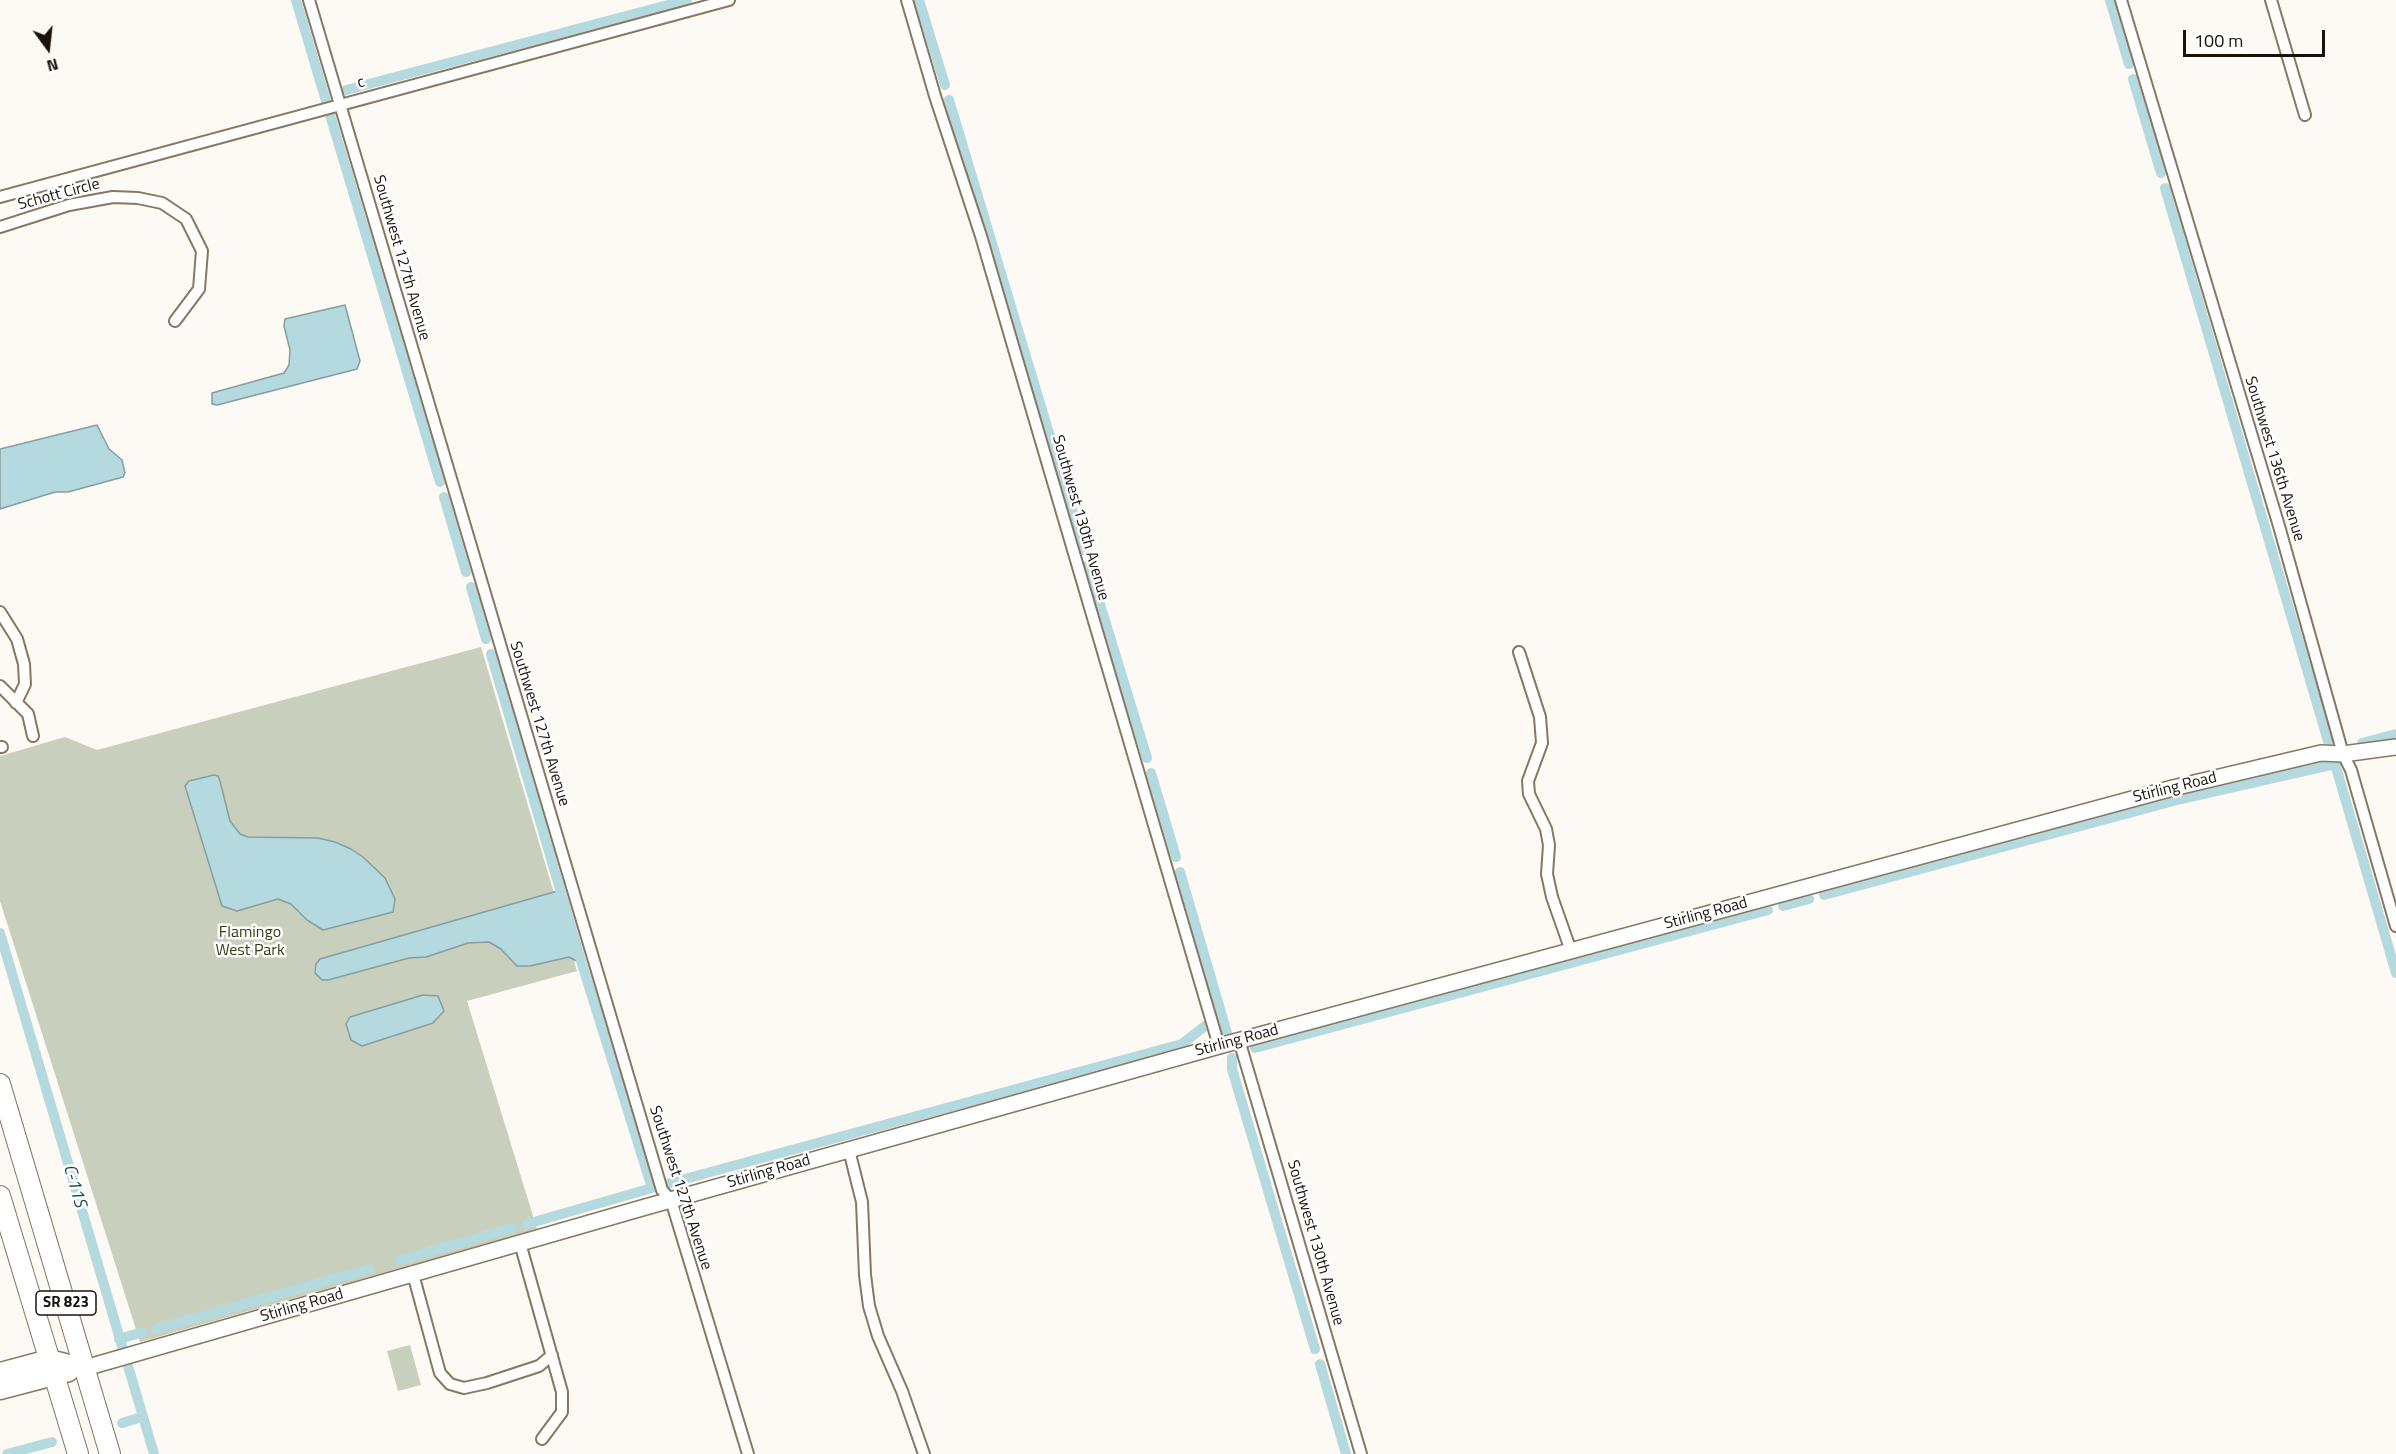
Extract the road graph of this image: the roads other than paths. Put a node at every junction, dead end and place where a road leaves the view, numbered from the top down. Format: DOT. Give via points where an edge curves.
graph roads {
  1 [pos="309,0"];
  2 [pos="729,0"];
  3 [pos="907,0"];
  4 [pos="2121,0"];
  5 [pos="2271,0"];
  6 [pos="340,104"];
  7 [pos="2305,115"];
  8 [pos="0,197"];
  9 [pos="0,227"];
  10 [pos="175,321"];
  11 [pos="0,612"];
  12 [pos="1520,652"];
  13 [pos="0,686"];
  14 [pos="16,703"];
  15 [pos="33,736"];
  16 [pos="2396,747"];
  17 [pos="2343,754"];
  18 [pos="2396,926"];
  19 [pos="1570,951"];
  20 [pos="1239,1040"];
  21 [pos="1219,1046"];
  22 [pos="0,1084"];
  23 [pos="849,1150"];
  24 [pos="0,1196"];
  25 [pos="670,1200"];
  26 [pos="520,1243"];
  27 [pos="413,1274"];
  28 [pos="552,1355"];
  29 [pos="52,1367"];
  30 [pos="85,1368"];
  31 [pos="0,1372"];
  32 [pos="0,1390"];
  33 [pos="542,1439"];
  34 [pos="78,1454"];
  35 [pos="110,1454"];
  36 [pos="748,1454"];
  37 [pos="924,1454"];
  38 [pos="1361,1454"];
  1 -- 6 [label="street, Southwest 127th Avenue"];
  2 -- 6 [label="street, c"];
  3 -- 21 [label="street, Southwest 130th Avenue" via="1017,356"];
  4 -- 17 [label="street, Southwest 136th Avenue" via="2279,526"];
  5 -- 7 [label="street"];
  6 -- 8 [label="street, c"];
  6 -- 25 [label="street, Southwest 127th Avenue" via="659,1179"];
  9 -- 10 [label="street, Schott Circle" via="69,205 113,197 162,202 186,219 202,250 199,289"];
  11 -- 14 [label="street" via="17,639 24,664 25,684"];
  12 -- 19 [label="street" via="1540,717 1542,743 1528,781 1529,794 1546,829 1547,874"];
  13 -- 14 [label="street"];
  14 -- 15 [label="street" via="28,714"];
  16 -- 17 [label="street, Stirling Road"];
  17 -- 18 [label="street, Southwest 136th Avenue"];
  17 -- 19 [label="street, Stirling Road" via="2321,753 2181,786"];
  19 -- 20 [label="street, Stirling Road"];
  20 -- 21 [label="street, Stirling Road"];
  20 -- 38 [label="street, Southwest 130th Avenue"];
  21 -- 23 [label="street, Stirling Road"];
  22 -- 30 [label="highway, SR 823"];
  23 -- 25 [label="street, Stirling Road"];
  23 -- 37 [label="street" via="862,1202 869,1306"];
  24 -- 29 [label="highway, SR 823"];
  25 -- 26 [label="street, Stirling Road"];
  25 -- 36 [label="street, Southwest 127th Avenue"];
  26 -- 27 [label="street, Stirling Road"];
  26 -- 28 [label="street"];
  27 -- 28 [label="street" via="440,1373 450,1384 464,1388 486,1383 539,1366"];
  27 -- 30 [label="street, Stirling Road"];
  28 -- 33 [label="street" via="562,1392 562,1412"];
  29 -- 30 [label="main road, Stirling Road"];
  29 -- 31 [label="main road, Stirling Road"];
  29 -- 32 [label="main road, Stirling Road"];
  29 -- 34 [label="highway, SR 823"];
  30 -- 35 [label="highway, SR 823"];
}
